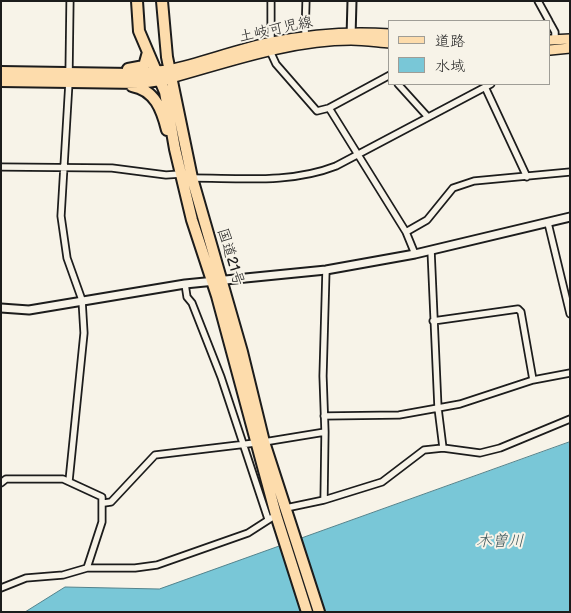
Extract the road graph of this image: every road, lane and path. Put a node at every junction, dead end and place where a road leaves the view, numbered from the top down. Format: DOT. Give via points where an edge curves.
graph roads {
  1 [pos="70,1"];
  2 [pos="137,1"];
  3 [pos="162,1"];
  4 [pos="272,1"];
  5 [pos="306,1"];
  6 [pos="352,1"];
  7 [pos="538,1"];
  8 [pos="548,20"];
  9 [pos="551,25"];
  10 [pos="388,34"];
  11 [pos="305,36"];
  12 [pos="351,36"];
  13 [pos="570,39"];
  14 [pos="552,40"];
  15 [pos="388,43"];
  16 [pos="270,47"];
  17 [pos="570,48"];
  18 [pos="551,50"];
  19 [pos="148,52"];
  20 [pos="1,72"];
  21 [pos="88,73"];
  22 [pos="165,75"];
  23 [pos="388,76"];
  24 [pos="69,78"];
  25 [pos="1,81"];
  26 [pos="94,82"];
  27 [pos="399,85"];
  28 [pos="488,86"];
  29 [pos="328,108"];
  30 [pos="426,116"];
  31 [pos="175,149"];
  32 [pos="356,154"];
  33 [pos="64,166"];
  34 [pos="1,167"];
  35 [pos="570,172"];
  36 [pos="181,174"];
  37 [pos="527,177"];
  38 [pos="192,178"];
  39 [pos="570,216"];
  40 [pos="548,222"];
  41 [pos="406,232"];
  42 [pos="431,250"];
  43 [pos="414,254"];
  44 [pos="326,270"];
  45 [pos="216,281"];
  46 [pos="185,284"];
  47 [pos="82,300"];
  48 [pos="1,308"];
  49 [pos="570,314"];
  50 [pos="434,321"];
  51 [pos="570,373"];
  52 [pos="533,380"];
  53 [pos="438,408"];
  54 [pos="324,416"];
  55 [pos="570,419"];
  56 [pos="325,432"];
  57 [pos="254,443"];
  58 [pos="443,448"];
  59 [pos="68,481"];
  60 [pos="1,483"];
  61 [pos="324,500"];
  62 [pos="104,503"];
  63 [pos="286,508"];
  64 [pos="274,519"];
  65 [pos="87,568"];
  66 [pos="1,588"];
  67 [pos="307,612"];
  68 [pos="319,612"];
  1 -- 24 [label="street"];
  2 -- 19 [label="highway" via="139,32"];
  3 -- 22 [label="highway"];
  4 -- 16 [label="street"];
  5 -- 11 [label="street"];
  6 -- 12 [label="street"];
  7 -- 8 [label="street"];
  9 -- 14 [label="street" via="555,32"];
  10 -- 12 [label="main road, 土岐可児線"];
  11 -- 12 [label="main road, 土岐可児線"];
  11 -- 16 [label="main road, 土岐可児線"];
  12 -- 15 [label="main road, 土岐可児線"];
  12 -- 16 [label="main road, 土岐可児線"];
  13 -- 14 [label="main road"];
  16 -- 22 [label="main road, 土岐可児線"];
  16 -- 29 [label="street" via="276,64 317,111"];
  17 -- 18 [label="main road"];
  19 -- 21 [label="highway" via="144,66 102,68"];
  19 -- 22 [label="highway"];
  20 -- 24 [label="highway"];
  21 -- 22 [label="highway"];
  21 -- 24 [label="highway"];
  22 -- 26 [label="highway" via="140,83"];
  22 -- 31 [label="highway, 国道21号"];
  22 -- 38 [label="highway, 国道21号"];
  23 -- 29 [label="street"];
  24 -- 25 [label="highway"];
  24 -- 26 [label="highway"];
  24 -- 33 [label="street"];
  26 -- 31 [label="highway" via="134,86 152,94"];
  27 -- 30 [label="street"];
  28 -- 30 [label="street"];
  28 -- 37 [label="street"];
  29 -- 32 [label="street"];
  30 -- 32 [label="street"];
  31 -- 36 [label="highway, 国道21号"];
  32 -- 38 [label="street" via="313,175"];
  32 -- 41 [label="street"];
  33 -- 34 [label="street"];
  33 -- 36 [label="street" via="112,168 166,176"];
  33 -- 47 [label="street" via="61,216 67,258"];
  35 -- 37 [label="street"];
  36 -- 45 [label="highway, 国道21号"];
  37 -- 41 [label="street" via="474,181 453,188 427,220"];
  38 -- 45 [label="highway, 国道21号"];
  39 -- 40 [label="street"];
  40 -- 42 [label="street"];
  40 -- 49 [label="street"];
  41 -- 43 [label="street"];
  42 -- 43 [label="street"];
  42 -- 50 [label="street"];
  43 -- 44 [label="street"];
  44 -- 45 [label="street"];
  44 -- 54 [label="street"];
  45 -- 46 [label="street"];
  45 -- 57 [label="highway, 国道21号" via="242,352"];
  46 -- 47 [label="street"];
  46 -- 57 [label="street" via="187,297 221,377"];
  47 -- 48 [label="street" via="29,310"];
  47 -- 59 [label="street" via="84,333"];
  50 -- 52 [label="street" via="518,309"];
  50 -- 53 [label="street"];
  51 -- 52 [label="street"];
  52 -- 53 [label="street"];
  53 -- 54 [label="street" via="399,415"];
  53 -- 58 [label="street"];
  54 -- 56 [label="street"];
  55 -- 58 [label="street" via="480,453"];
  56 -- 57 [label="street"];
  56 -- 61 [label="street"];
  57 -- 62 [label="street" via="155,455 111,502"];
  57 -- 63 [label="highway, 国道21号"];
  57 -- 64 [label="highway, 国道21号"];
  58 -- 61 [label="street" via="424,450 382,482"];
  59 -- 60 [label="street" via="6,479"];
  59 -- 62 [label="street" via="94,491"];
  61 -- 63 [label="street"];
  62 -- 65 [label="street" via="102,522"];
  63 -- 68 [label="highway, 国道21号"];
  64 -- 65 [label="street" via="248,533 156,565"];
  64 -- 67 [label="highway, 国道21号"];
  65 -- 66 [label="street" via="63,575 26,578"];
}
